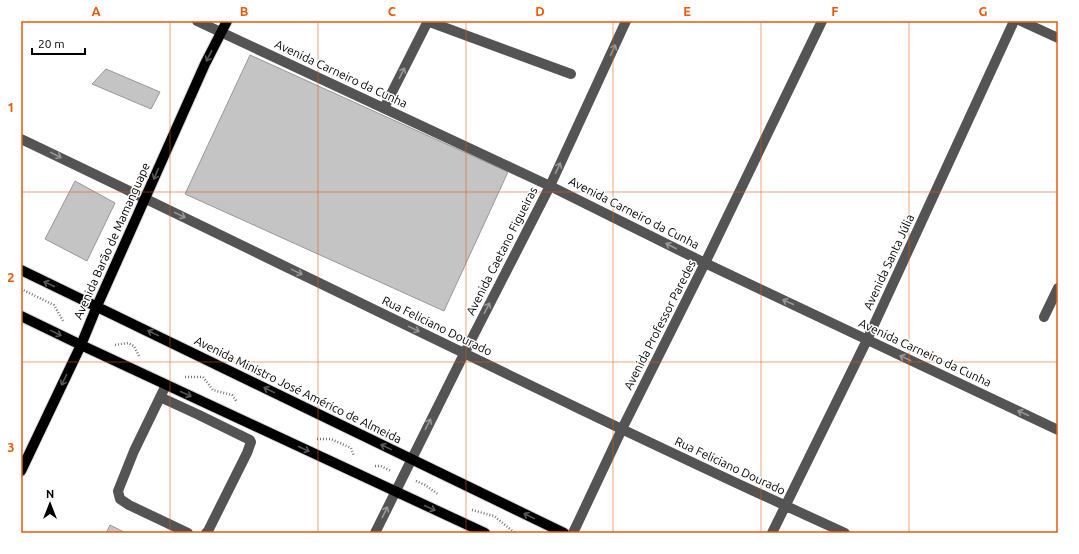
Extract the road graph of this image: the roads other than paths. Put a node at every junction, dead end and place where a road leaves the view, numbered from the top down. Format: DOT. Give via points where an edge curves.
graph roads {
  1 [pos="197,21"];
  2 [pos="227,21"];
  3 [pos="428,21"];
  4 [pos="626,21"];
  5 [pos="822,21"];
  6 [pos="1014,21"];
  7 [pos="1021,21"];
  8 [pos="221,33"];
  9 [pos="1058,38"];
  10 [pos="571,74"];
  11 [pos="384,108"];
  12 [pos="21,138"];
  13 [pos="550,186"];
  14 [pos="145,198"];
  15 [pos="705,263"];
  16 [pos="21,270"];
  17 [pos="1058,288"];
  18 [pos="97,306"];
  19 [pos="21,316"];
  20 [pos="1044,318"];
  21 [pos="867,340"];
  22 [pos="81,345"];
  23 [pos="464,354"];
  24 [pos="166,384"];
  25 [pos="160,397"];
  26 [pos="622,429"];
  27 [pos="1058,430"];
  28 [pos="411,459"];
  29 [pos="21,471"];
  30 [pos="395,491"];
  31 [pos="785,506"];
  32 [pos="188,533"];
  33 [pos="206,533"];
  34 [pos="375,533"];
  35 [pos="485,533"];
  36 [pos="564,533"];
  37 [pos="573,533"];
  38 [pos="772,533"];
  39 [pos="845,533"];
  1 -- 8 [label="street, Avenida Carneiro da Cunha"];
  2 -- 8 [label="main road, Avenida Barão de Mamanguape"];
  3 -- 10 [label="street"];
  11 -- 3 [label="street, one-way"];
  13 -- 4 [label="street, Avenida Caetano Figueiras, one-way"];
  5 -- 15 [label="street, Avenida Professor Paredes"];
  6 -- 21 [label="street, Avenida Santa Júlia"];
  7 -- 9 [label="street"];
  8 -- 11 [label="street, Avenida Carneiro da Cunha"];
  8 -- 14 [label="main road, Avenida Barão de Mamanguape, one-way"];
  11 -- 13 [label="street, Avenida Carneiro da Cunha"];
  12 -- 14 [label="street, Rua Feliciano Dourado, one-way"];
  15 -- 13 [label="street, Avenida Carneiro da Cunha, one-way"];
  23 -- 13 [label="street, Avenida Caetano Figueiras, one-way"];
  14 -- 18 [label="main road, Avenida Barão de Mamanguape"];
  14 -- 23 [label="street, Rua Feliciano Dourado, one-way"];
  21 -- 15 [label="street, Avenida Carneiro da Cunha, one-way"];
  15 -- 26 [label="street, Avenida Professor Paredes"];
  18 -- 16 [label="main road, Avenida Ministro José Américo de Almeida, one-way"];
  17 -- 20 [label="street"];
  18 -- 22 [label="main road, Avenida Barão de Mamanguape"];
  28 -- 18 [label="main road, Avenida Ministro José Américo de Almeida, one-way"];
  19 -- 22 [label="main road, one-way"];
  27 -- 21 [label="street, Avenida Carneiro da Cunha, one-way"];
  21 -- 31 [label="street, Avenida Santa Júlia"];
  22 -- 24 [label="main road"];
  22 -- 29 [label="main road, Avenida Barão de Mamanguape, one-way"];
  23 -- 26 [label="street, Rua Feliciano Dourado"];
  28 -- 23 [label="street, Avenida Caetano Figueiras, one-way"];
  24 -- 25 [label="street"];
  24 -- 30 [label="main road, one-way"];
  25 -- 32 [label="street" via="118,491 120,498 129,505"];
  25 -- 33 [label="street" via="251,442"];
  26 -- 31 [label="street, Rua Feliciano Dourado"];
  26 -- 37 [label="street, Avenida Professor Paredes"];
  28 -- 30 [label="street, Avenida Caetano Figueiras"];
  36 -- 28 [label="main road, Avenida Ministro José Américo de Almeida, one-way"];
  34 -- 30 [label="street, Avenida Caetano Figueiras, one-way"];
  30 -- 35 [label="main road, one-way"];
  31 -- 38 [label="street, Avenida Santa Júlia"];
  31 -- 39 [label="street, Rua Feliciano Dourado"];
}
